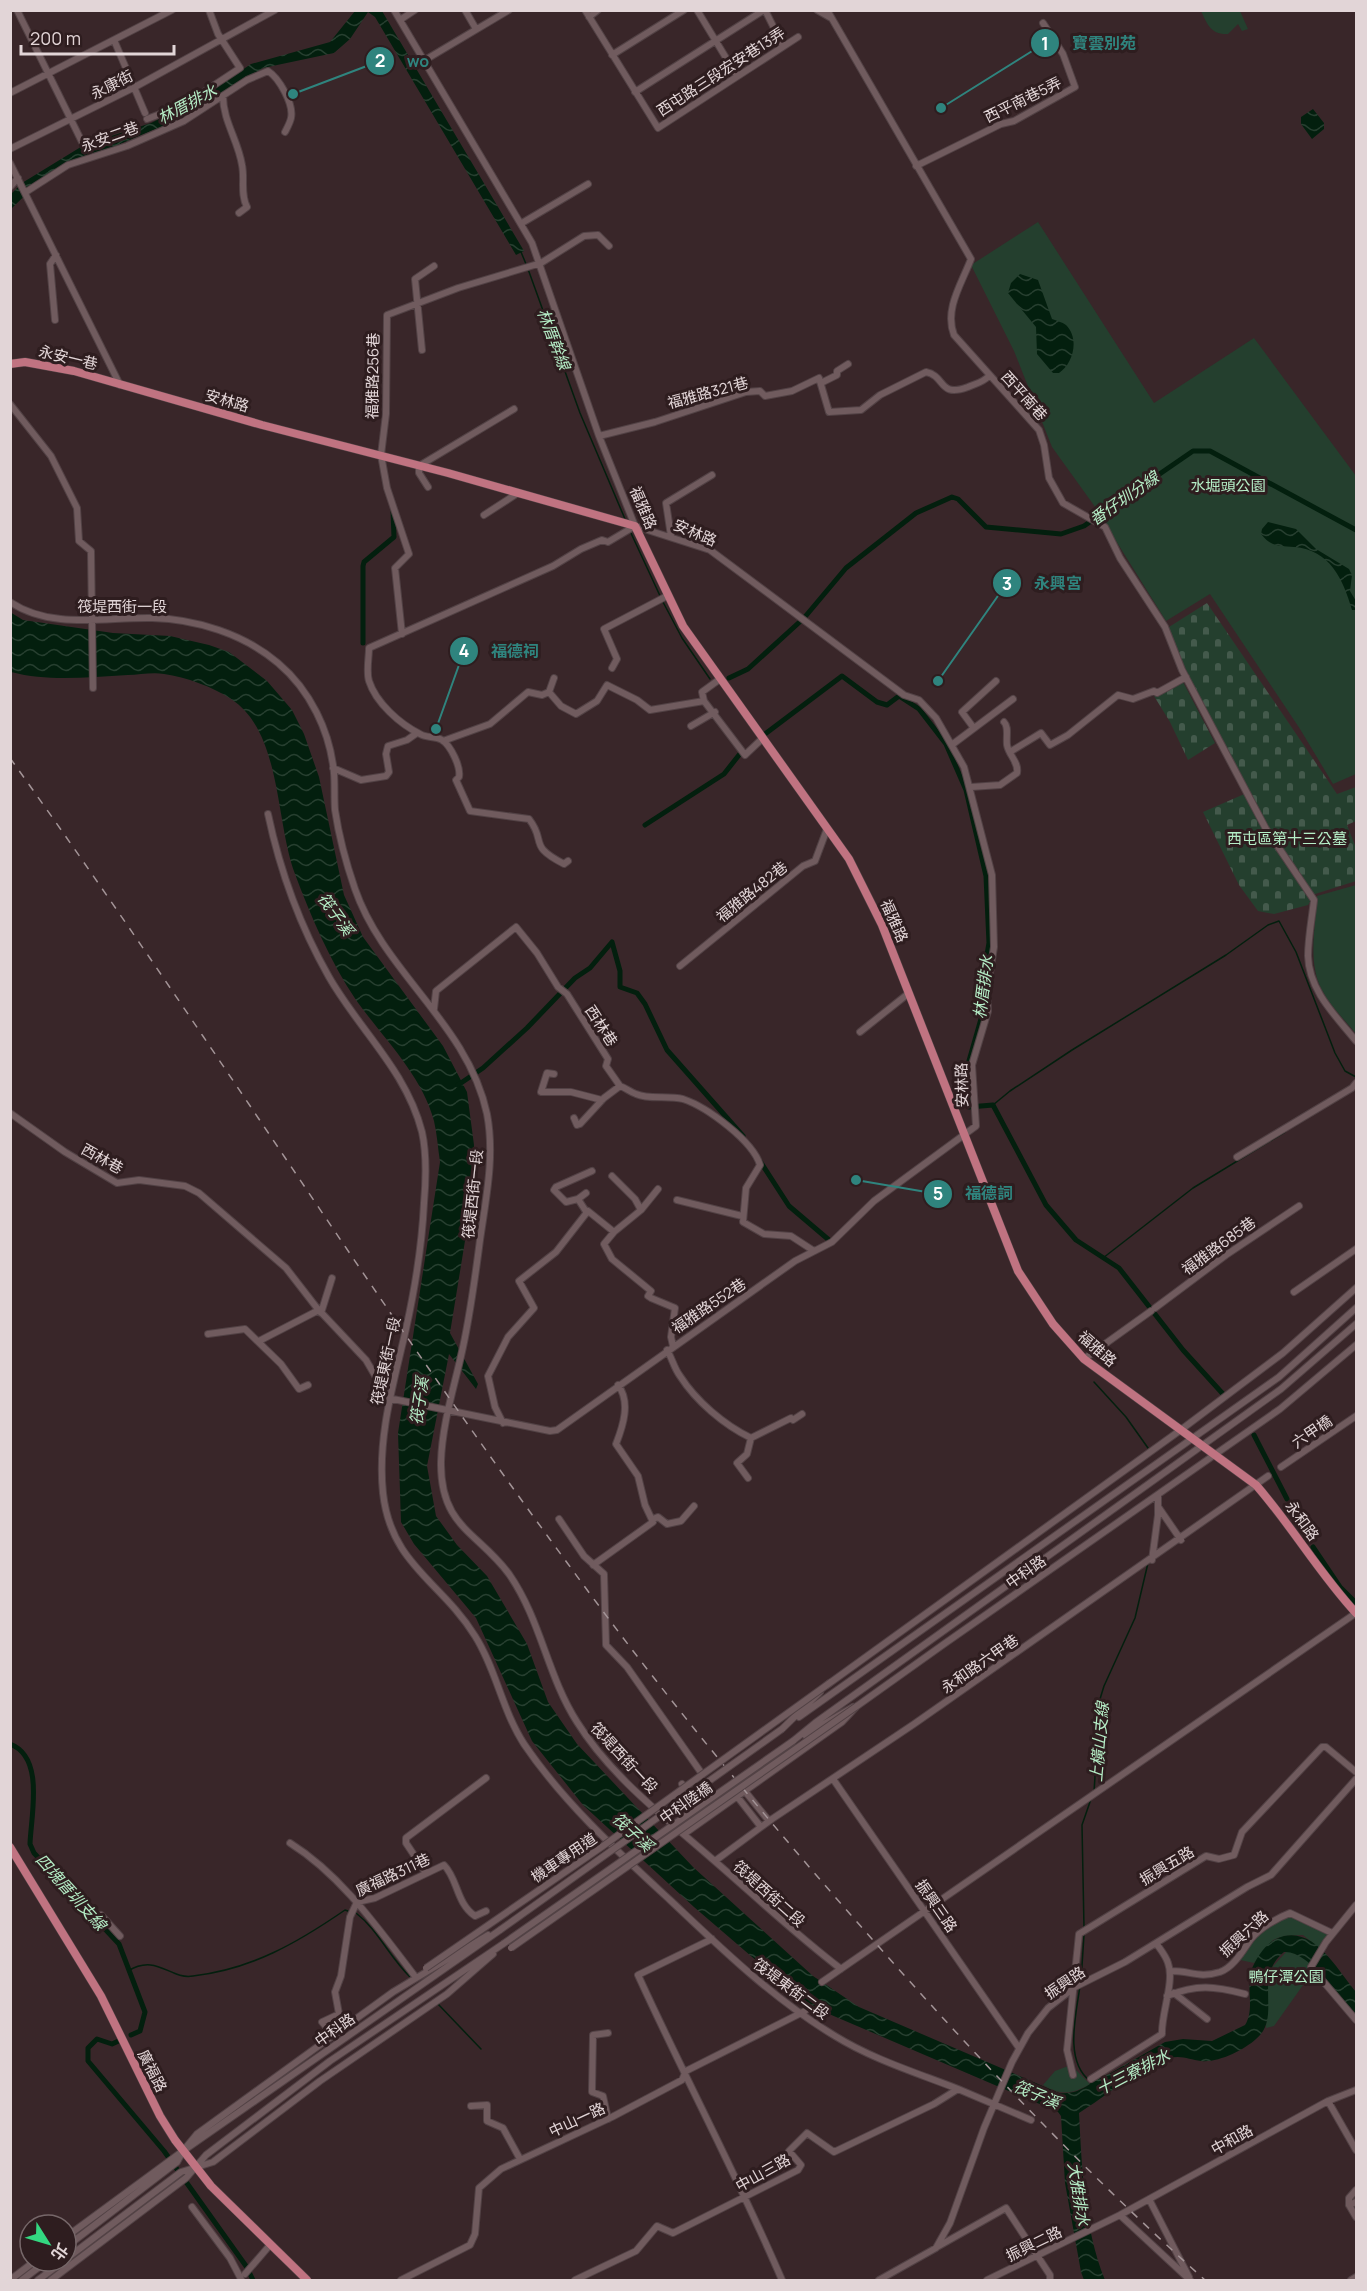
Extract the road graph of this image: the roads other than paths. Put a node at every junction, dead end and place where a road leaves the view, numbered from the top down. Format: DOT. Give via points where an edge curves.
graph roads {
  1 [pos="17,10"];
  2 [pos="153,10"];
  3 [pos="172,10"];
  4 [pos="209,10"];
  5 [pos="275,10"];
  6 [pos="394,10"];
  7 [pos="415,10"];
  8 [pos="465,10"];
  9 [pos="509,10"];
  10 [pos="598,10"];
  11 [pos="684,10"];
  12 [pos="697,10"];
  13 [pos="764,10"];
  14 [pos="817,10"];
  15 [pos="827,10"];
  16 [pos="587,14"];
  17 [pos="832,18"];
  18 [pos="155,19"];
  19 [pos="400,20"];
  20 [pos="1043,23"];
  21 [pos="476,29"];
  22 [pos="798,37"];
  23 [pos="114,40"];
  24 [pos="224,40"];
  25 [pos="715,41"];
  26 [pos="783,46"];
  27 [pos="612,55"];
  28 [pos="425,60"];
  29 [pos="268,71"];
  30 [pos="50,74"];
  31 [pos="737,76"];
  32 [pos="135,87"];
  33 [pos="635,92"];
  34 [pos="10,93"];
  35 [pos="223,96"];
  36 [pos="288,97"];
  37 [pos="72,119"];
  38 [pos="285,132"];
  39 [pos="82,142"];
  40 [pos="10,149"];
  41 [pos="10,163"];
  42 [pos="916,166"];
  43 [pos="18,179"];
  44 [pos="588,184"];
  45 [pos="10,187"];
  46 [pos="26,192"];
  47 [pos="239,213"];
  48 [pos="522,223"];
  49 [pos="609,246"];
  50 [pos="56,255"];
  51 [pos="541,263"];
  52 [pos="434,266"];
  53 [pos="419,302"];
  54 [pos="55,321"];
  55 [pos="423,350"];
  56 [pos="10,364"];
  57 [pos="848,364"];
  58 [pos="989,376"];
  59 [pos="821,383"];
  60 [pos="120,385"];
  61 [pos="10,404"];
  62 [pos="513,409"];
  63 [pos="599,436"];
  64 [pos="381,455"];
  65 [pos="419,466"];
  66 [pos="712,475"];
  67 [pos="428,487"];
  68 [pos="519,493"];
  69 [pos="484,514"];
  70 [pos="630,526"];
  71 [pos="671,536"];
  72 [pos="663,598"];
  73 [pos="10,602"];
  74 [pos="92,622"];
  75 [pos="402,634"];
  76 [pos="612,668"];
  77 [pos="1186,676"];
  78 [pos="554,678"];
  79 [pos="720,679"];
  80 [pos="996,681"];
  81 [pos="93,688"];
  82 [pos="549,692"];
  83 [pos="1012,699"];
  84 [pos="704,701"];
  85 [pos="715,712"];
  86 [pos="1004,722"];
  87 [pos="691,726"];
  88 [pos="974,727"];
  89 [pos="417,733"];
  90 [pos="763,738"];
  91 [pos="443,741"];
  92 [pos="953,744"];
  93 [pos="1010,752"];
  94 [pos="333,768"];
  95 [pos="971,787"];
  96 [pos="268,814"];
  97 [pos="827,829"];
  98 [pos="568,861"];
  99 [pos="680,966"];
  100 [pos="909,993"];
  101 [pos="434,1009"];
  102 [pos="860,1032"];
  103 [pos="1356,1041"];
  104 [pos="554,1074"];
  105 [pos="1356,1083"];
  106 [pos="620,1086"];
  107 [pos="602,1100"];
  108 [pos="10,1113"];
  109 [pos="574,1118"];
  110 [pos="965,1132"];
  111 [pos="1237,1157"];
  112 [pos="592,1171"];
  113 [pos="612,1176"];
  114 [pos="658,1190"];
  115 [pos="586,1192"];
  116 [pos="578,1199"];
  117 [pos="677,1200"];
  118 [pos="1299,1206"];
  119 [pos="641,1210"];
  120 [pos="587,1213"];
  121 [pos="742,1216"];
  122 [pos="614,1232"];
  123 [pos="1356,1249"];
  124 [pos="814,1251"];
  125 [pos="332,1278"];
  126 [pos="1356,1288"];
  127 [pos="1294,1292"];
  128 [pos="1356,1308"];
  129 [pos="320,1311"];
  130 [pos="1356,1324"];
  131 [pos="207,1334"];
  132 [pos="259,1341"];
  133 [pos="1356,1345"];
  134 [pos="670,1348"];
  135 [pos="1084,1359"];
  136 [pos="308,1385"];
  137 [pos="618,1385"];
  138 [pos="391,1399"];
  139 [pos="445,1411"];
  140 [pos="802,1414"];
  141 [pos="1356,1416"];
  142 [pos="503,1423"];
  143 [pos="1182,1429"];
  144 [pos="751,1438"];
  145 [pos="1195,1438"];
  146 [pos="1204,1444"];
  147 [pos="1217,1454"];
  148 [pos="1281,1467"];
  149 [pos="1268,1476"];
  150 [pos="748,1478"];
  151 [pos="1256,1485"];
  152 [pos="1158,1495"];
  153 [pos="694,1506"];
  154 [pos="1158,1507"];
  155 [pos="559,1519"];
  156 [pos="652,1519"];
  157 [pos="1181,1540"];
  158 [pos="1152,1560"];
  159 [pos="593,1565"];
  160 [pos="1356,1613"];
  161 [pos="923,1617"];
  162 [pos="930,1625"];
  163 [pos="938,1636"];
  164 [pos="944,1644"];
  165 [pos="831,1682"];
  166 [pos="857,1706"];
  167 [pos="782,1729"];
  168 [pos="793,1741"];
  169 [pos="700,1771"];
  170 [pos="1356,1772"];
  171 [pos="486,1778"];
  172 [pos="832,1779"];
  173 [pos="1356,1779"];
  174 [pos="682,1784"];
  175 [pos="744,1790"];
  176 [pos="736,1795"];
  177 [pos="707,1817"];
  178 [pos="769,1821"];
  179 [pos="761,1827"];
  180 [pos="684,1834"];
  181 [pos="290,1844"];
  182 [pos="10,1846"];
  183 [pos="715,1861"];
  184 [pos="635,1869"];
  185 [pos="426,1872"];
  186 [pos="357,1902"];
  187 [pos="1356,1905"];
  188 [pos="486,1911"];
  189 [pos="925,1912"];
  190 [pos="101,1915"];
  191 [pos="500,1930"];
  192 [pos="1332,1933"];
  193 [pos="120,1936"];
  194 [pos="712,1939"];
  195 [pos="1156,1943"];
  196 [pos="503,1944"];
  197 [pos="511,1948"];
  198 [pos="426,1968"];
  199 [pos="841,1969"];
  200 [pos="1170,1971"];
  201 [pos="414,1975"];
  202 [pos="822,1982"];
  203 [pos="1075,1987"];
  204 [pos="1174,1993"];
  205 [pos="1245,1994"];
  206 [pos="1167,1996"];
  207 [pos="803,2013"];
  208 [pos="1207,2019"];
  209 [pos="1356,2020"];
  210 [pos="608,2033"];
  211 [pos="333,2035"];
  212 [pos="1019,2048"];
  213 [pos="683,2075"];
  214 [pos="1073,2075"];
  215 [pos="1091,2079"];
  216 [pos="958,2089"];
  217 [pos="1356,2090"];
  218 [pos="1328,2101"];
  219 [pos="994,2103"];
  220 [pos="471,2106"];
  221 [pos="608,2119"];
  222 [pos="1031,2120"];
  223 [pos="1356,2150"];
  224 [pos="179,2153"];
  225 [pos="520,2159"];
  226 [pos="163,2168"];
  227 [pos="196,2168"];
  228 [pos="1356,2190"];
  229 [pos="746,2196"];
  230 [pos="1149,2199"];
  231 [pos="1356,2202"];
  232 [pos="1349,2205"];
  233 [pos="192,2207"];
  234 [pos="111,2208"];
  235 [pos="1120,2215"];
  236 [pos="1356,2217"];
  237 [pos="78,2229"];
  238 [pos="1092,2229"];
  239 [pos="78,2237"];
  240 [pos="270,2245"];
  241 [pos="936,2248"];
  242 [pos="78,2250"];
  243 [pos="1036,2256"];
  244 [pos="243,2277"];
  245 [pos="1356,2277"];
  246 [pos="51,2280"];
  247 [pos="307,2280"];
  248 [pos="401,2280"];
  249 [pos="575,2280"];
  250 [pos="782,2280"];
  251 [pos="879,2280"];
  252 [pos="987,2280"];
  253 [pos="1050,2280"];
  254 [pos="1190,2280"];
  255 [pos="1350,2280"];
  1 -- 30 [label="street"];
  2 -- 18 [label="street"];
  3 -- 18 [label="street"];
  4 -- 24 [label="street"];
  5 -- 24 [label="street, 永康街"];
  6 -- 19 [label="street, 福雅路"];
  7 -- 19 [label="street"];
  8 -- 21 [label="street"];
  9 -- 21 [label="street"];
  10 -- 16 [label="street"];
  11 -- 27 [label="street"];
  12 -- 25 [label="street"];
  13 -- 25 [label="street"];
  13 -- 26 [label="street"];
  14 -- 17 [label="street"];
  15 -- 17 [label="street, 西平南巷"];
  16 -- 27 [label="street"];
  17 -- 42 [label="street, 西平南巷"];
  18 -- 23 [label="street"];
  19 -- 28 [label="street, 福雅路"];
  20 -- 42 [label="street, 西平南巷5弄" via="1064,54 1075,87 1014,121"];
  21 -- 28 [label="street"];
  22 -- 26 [label="street, 西屯路三段宏安巷13弄"];
  23 -- 30 [label="street"];
  23 -- 32 [label="street"];
  24 -- 32 [label="street, 永康街"];
  24 -- 32 [label="street" via="240,68 184,105 146,116"];
  25 -- 31 [label="street"];
  25 -- 33 [label="street"];
  26 -- 31 [label="street, 西屯路三段宏安巷13弄"];
  27 -- 33 [label="street"];
  28 -- 48 [label="street, 福雅路"];
  29 -- 35 [label="street, 永安二巷"];
  29 -- 36 [label="street" via="276,72"];
  29 -- 38 [label="street" via="279,82 291,112"];
  30 -- 34 [label="street"];
  30 -- 37 [label="street"];
  31 -- 33 [label="street, 西屯路三段宏安巷13弄" via="658,128"];
  32 -- 37 [label="street, 永康街"];
  35 -- 46 [label="street, 永安二巷" via="184,120 127,146 68,165"];
  35 -- 47 [label="street" via="223,114 243,169 243,200 247,207"];
  37 -- 39 [label="street"];
  37 -- 40 [label="street, 永康街"];
  41 -- 43 [label="street"];
  42 -- 58 [label="street, 西平南巷" via="971,259 952,304 950,323 954,335"];
  43 -- 45 [label="street"];
  43 -- 46 [label="street"];
  44 -- 48 [label="street"];
  46 -- 50 [label="street"];
  48 -- 51 [label="street, 福雅路"];
  49 -- 51 [label="street, 福雅路256巷" via="598,235 588,235"];
  50 -- 54 [label="street" via="50,264"];
  50 -- 60 [label="street"];
  51 -- 53 [label="street, 福雅路256巷"];
  51 -- 63 [label="street, 福雅路"];
  52 -- 53 [label="street" via="415,279"];
  53 -- 55 [label="street"];
  53 -- 64 [label="street, 福雅路256巷" via="387,315 386,414"];
  56 -- 60 [label="main road, 永安一巷" via="49,365"];
  57 -- 59 [label="street"];
  58 -- 59 [label="street" via="981,383 953,391 926,372 880,395 861,410 833,412"];
  58 -- 77 [label="street, 西平南巷" via="1039,430 1056,493 1073,510 1105,527 1120,558 1165,627"];
  59 -- 63 [label="street, 福雅路321巷" via="819,378 775,396 746,392"];
  60 -- 64 [label="main road, 安林路"];
  61 -- 74 [label="street" via="51,456 77,508 79,541 91,552"];
  62 -- 65 [label="street"];
  63 -- 70 [label="street, 福雅路"];
  64 -- 65 [label="main road, 安林路"];
  64 -- 75 [label="street, 福雅路256巷" via="387,488 409,554 395,568"];
  65 -- 67 [label="street"];
  65 -- 68 [label="main road, 安林路"];
  66 -- 71 [label="street" via="666,503"];
  68 -- 69 [label="street"];
  68 -- 70 [label="main road, 安林路"];
  70 -- 71 [label="street, 安林路"];
  70 -- 72 [label="main road, 福雅路"];
  70 -- 75 [label="street" via="608,542 602,540 581,549 553,566"];
  71 -- 92 [label="street, 安林路" via="710,550 904,695 919,700"];
  72 -- 76 [label="street" via="604,629 617,659"];
  72 -- 79 [label="main road, 福雅路"];
  73 -- 74 [label="street, 筏堤西街一段" via="38,615"];
  74 -- 81 [label="street"];
  74 -- 94 [label="street, 筏堤西街一段" via="171,619 234,636 261,650 292,676 311,702 325,732"];
  75 -- 89 [label="street" via="369,648 369,678 392,714"];
  77 -- 93 [label="street" via="1157,693 1130,699 1118,695 1050,745 1041,733"];
  77 -- 103 [label="street, 西平南巷" via="1266,829 1314,900 1308,950 1313,980"];
  78 -- 82 [label="street"];
  79 -- 84 [label="street" via="702,692"];
  79 -- 90 [label="main road, 福雅路"];
  80 -- 88 [label="street" via="962,712"];
  82 -- 84 [label="street" via="561,706 576,714 597,700 607,685 650,710"];
  82 -- 91 [label="street" via="528,692 490,724"];
  83 -- 88 [label="street"];
  84 -- 85 [label="street"];
  85 -- 87 [label="street"];
  85 -- 90 [label="street" via="745,755"];
  86 -- 93 [label="street"];
  88 -- 92 [label="street"];
  89 -- 91 [label="street"];
  89 -- 94 [label="street" via="388,746 386,776 361,780"];
  90 -- 97 [label="main road, 福雅路"];
  91 -- 98 [label="street" via="459,768 456,780 470,811 529,819 544,853 564,864"];
  92 -- 95 [label="street, 安林路"];
  93 -- 95 [label="street" via="1018,770 1011,780 1000,785"];
  94 -- 101 [label="street, 筏堤西街一段" via="335,809 358,897 388,951"];
  95 -- 110 [label="street, 安林路" via="992,875 994,947 988,1011 972,1065 976,1125"];
  96 -- 138 [label="street, 筏堤東街一段" via="277,854 301,920 330,979 396,1070 412,1099 422,1133 426,1167 421,1239"];
  97 -- 99 [label="street, 福雅路482巷" via="815,861 803,866"];
  97 -- 100 [label="main road, 福雅路" via="853,868 882,925"];
  100 -- 102 [label="street"];
  100 -- 110 [label="main road, 福雅路"];
  101 -- 106 [label="street, 西林巷" via="436,991 516,927 588,1027"];
  101 -- 139 [label="street, 筏堤西街一段" via="478,1082 491,1150 475,1282"];
  104 -- 107 [label="street" via="547,1073 541,1092 571,1092"];
  105 -- 111 [label="street"];
  106 -- 107 [label="street"];
  106 -- 121 [label="street" via="638,1095 684,1100 742,1138 760,1166 746,1188"];
  107 -- 109 [label="street" via="580,1124"];
  108 -- 129 [label="street, 西林巷" via="117,1183 139,1180 194,1189 281,1263"];
  110 -- 124 [label="street, 福雅路552巷" via="874,1201 832,1242"];
  110 -- 135 [label="main road, 福雅路" via="1018,1271 1053,1324"];
  112 -- 116 [label="street" via="554,1189 566,1202"];
  113 -- 119 [label="street"];
  114 -- 119 [label="street"];
  115 -- 116 [label="street"];
  116 -- 120 [label="street"];
  117 -- 121 [label="street"];
  118 -- 135 [label="street, 福雅路685巷"];
  119 -- 122 [label="street"];
  120 -- 122 [label="street" via="600,1218"];
  120 -- 142 [label="street" via="556,1252 519,1281 534,1308 508,1337 488,1376"];
  121 -- 124 [label="street" via="743,1221 760,1232 791,1236"];
  122 -- 134 [label="street" via="604,1244 608,1254 651,1291 648,1296 675,1308"];
  123 -- 127 [label="street"];
  124 -- 134 [label="street, 福雅路552巷"];
  125 -- 129 [label="street"];
  126 -- 143 [label="street, 中科路" via="1283,1353"];
  128 -- 145 [label="street, 中科路" via="1278,1377"];
  129 -- 132 [label="street"];
  129 -- 138 [label="street, 西林巷" via="366,1360"];
  130 -- 146 [label="street, 中科路" via="1281,1389"];
  131 -- 132 [label="street" via="242,1328"];
  132 -- 136 [label="street" via="300,1389"];
  133 -- 147 [label="street, 中科路" via="1280,1409"];
  134 -- 137 [label="street, 福雅路552巷"];
  134 -- 144 [label="street" via="681,1378 694,1394 721,1419"];
  135 -- 143 [label="main road, 福雅路"];
  137 -- 142 [label="street, 福雅路552巷" via="556,1430"];
  137 -- 156 [label="street" via="624,1394 624,1413 616,1444 638,1476"];
  138 -- 139 [label="street, 福雅路552巷"];
  138 -- 184 [label="street, 筏堤東街一段" via="383,1489 394,1537 412,1565 460,1612 478,1640 502,1702 526,1748 581,1814"];
  139 -- 142 [label="street, 福雅路552巷"];
  139 -- 180 [label="street, 筏堤西街一段" via="441,1476 455,1517 508,1574 530,1609 559,1691 591,1743"];
  140 -- 144 [label="street"];
  141 -- 148 [label="street, 六甲橋"];
  143 -- 145 [label="main road, 福雅路"];
  143 -- 161 [label="street, 中科路"];
  144 -- 150 [label="street" via="747,1454 737,1463"];
  145 -- 146 [label="main road, 福雅路"];
  145 -- 162 [label="street, 中科路"];
  146 -- 147 [label="main road, 福雅路"];
  146 -- 163 [label="street, 中科路"];
  147 -- 151 [label="main road, 永和路"];
  147 -- 152 [label="street, 中科路"];
  149 -- 151 [label="street"];
  151 -- 157 [label="street, 永和路六甲巷"];
  151 -- 160 [label="main road, 永和路"];
  152 -- 154 [label="street"];
  152 -- 164 [label="street, 中科路"];
  153 -- 156 [label="street" via="679,1521 667,1524 658,1517"];
  154 -- 157 [label="street"];
  154 -- 158 [label="street"];
  155 -- 159 [label="street"];
  156 -- 159 [label="street"];
  157 -- 158 [label="street, 永和路六甲巷"];
  158 -- 172 [label="street, 永和路六甲巷"];
  159 -- 169 [label="street" via="604,1574 606,1584 606,1645 627,1667"];
  160 -- 189 [label="street"];
  161 -- 162 [label="street"];
  161 -- 165 [label="street, 中科路"];
  162 -- 163 [label="street"];
  162 -- 167 [label="street, 中科路"];
  163 -- 164 [label="street"];
  163 -- 168 [label="street, 中科路"];
  164 -- 166 [label="street, 中科路"];
  165 -- 167 [label="street"];
  165 -- 198 [label="street, 機車專用道, bridge"];
  166 -- 168 [label="street"];
  166 -- 175 [label="street, 中科路" via="842,1722"];
  166 -- 197 [label="street, bridge"];
  167 -- 191 [label="street, 中科陸橋, bridge"];
  168 -- 196 [label="street, 中科陸橋, bridge"];
  170 -- 203 [label="street, 振興五路" via="1322,1747 1242,1832 1234,1855 1220,1859 1206,1856 1079,1934"];
  171 -- 185 [label="street" via="405,1839"];
  172 -- 178 [label="street, 永和路六甲巷"];
  172 -- 189 [label="street, 振興三路"];
  173 -- 195 [label="street, 振興路" via="1271,1875"];
  174 -- 177 [label="street"];
  175 -- 176 [label="street, 中科路"];
  175 -- 178 [label="street"];
  176 -- 177 [label="street, 中科路"];
  176 -- 179 [label="street"];
  177 -- 180 [label="street, 中科路"];
  178 -- 179 [label="street, 永和路六甲巷"];
  179 -- 183 [label="street, 永和路六甲巷"];
  180 -- 183 [label="street, 筏堤西街二段"];
  181 -- 186 [label="street" via="304,1852"];
  182 -- 224 [label="main road, 廣福路" via="100,1996"];
  183 -- 199 [label="street, 筏堤西街二段" via="791,1932"];
  184 -- 194 [label="street, 筏堤東街二段"];
  185 -- 186 [label="street, 廣福路311巷" via="375,1898"];
  185 -- 188 [label="street, 廣福路311巷" via="447,1866 471,1913 475,1916"];
  186 -- 201 [label="street"];
  186 -- 211 [label="street, 廣福路311巷" via="350,1917 335,1992 339,2014 322,2022"];
  187 -- 192 [label="street"];
  189 -- 199 [label="street"];
  189 -- 212 [label="street, 振興三路"];
  190 -- 193 [label="street"];
  191 -- 211 [label="street, 中科路" via="393,1992"];
  191 -- 224 [label="street, 中科路"];
  192 -- 200 [label="street, 振興六路" via="1290,1913 1278,1917 1251,1939 1222,1971 1195,1976 1183,1970"];
  192 -- 209 [label="street" via="1311,1967"];
  194 -- 207 [label="street, 筏堤東街二段" via="739,1965"];
  194 -- 213 [label="street" via="638,1975"];
  195 -- 200 [label="street"];
  195 -- 203 [label="street, 振興路"];
  196 -- 227 [label="street, 中科路" via="299,2084 206,2155"];
  196 -- 227 [label="street, 中科路" via="447,1994 320,2081 213,2162"];
  199 -- 202 [label="street"];
  200 -- 206 [label="street"];
  203 -- 212 [label="street, 振興路" via="1048,2008"];
  203 -- 214 [label="street, 振興五路" via="1067,2050"];
  204 -- 205 [label="street" via="1199,1986"];
  204 -- 206 [label="street"];
  204 -- 208 [label="street"];
  206 -- 215 [label="street" via="1162,2034"];
  207 -- 213 [label="street, 中山一路"];
  207 -- 216 [label="street, 筏堤東街二段" via="837,2038"];
  210 -- 221 [label="street" via="593,2035 592,2078 592,2092 603,2097"];
  211 -- 224 [label="street, 中科路" via="197,2134"];
  212 -- 219 [label="street, 振興路"];
  213 -- 221 [label="street, 中山一路" via="682,2080"];
  213 -- 229 [label="street"];
  216 -- 219 [label="street"];
  216 -- 229 [label="street, 中山三路" via="834,2152 807,2133 789,2151 801,2165 798,2170"];
  217 -- 218 [label="street, 中和路"];
  218 -- 223 [label="street"];
  218 -- 230 [label="street, 中和路"];
  219 -- 222 [label="street"];
  219 -- 241 [label="street, 振興路" via="950,2223"];
  220 -- 225 [label="street" via="487,2105 487,2121 503,2128"];
  221 -- 225 [label="street, 中山一路"];
  224 -- 226 [label="street, 中科路"];
  224 -- 226 [label="street, 中科路" via="177,2162"];
  224 -- 227 [label="main road, 廣福路"];
  225 -- 248 [label="street, 中山一路" via="479,2187 475,2234 470,2245"];
  226 -- 234 [label="street, 中科路"];
  227 -- 240 [label="main road, 廣福路"];
  227 -- 242 [label="street, 中科路" via="181,2172"];
  227 -- 246 [label="street, 中科路"];
  228 -- 232 [label="street"];
  229 -- 249 [label="street, 中山三路" via="673,2233 657,2226 636,2251"];
  229 -- 250 [label="street"];
  230 -- 235 [label="street, 中和路"];
  230 -- 254 [label="street"];
  231 -- 232 [label="street"];
  232 -- 236 [label="street"];
  233 -- 244 [label="street"];
  234 -- 237 [label="street"];
  234 -- 239 [label="street"];
  235 -- 238 [label="street, 中和路"];
  235 -- 254 [label="street"];
  238 -- 243 [label="street, 振興二路"];
  240 -- 244 [label="street"];
  240 -- 247 [label="main road, 廣福路"];
  241 -- 243 [label="street" via="1006,2208"];
  241 -- 251 [label="street"];
  243 -- 252 [label="street, 振興二路"];
  243 -- 253 [label="street"];
  245 -- 255 [label="street"];
}
